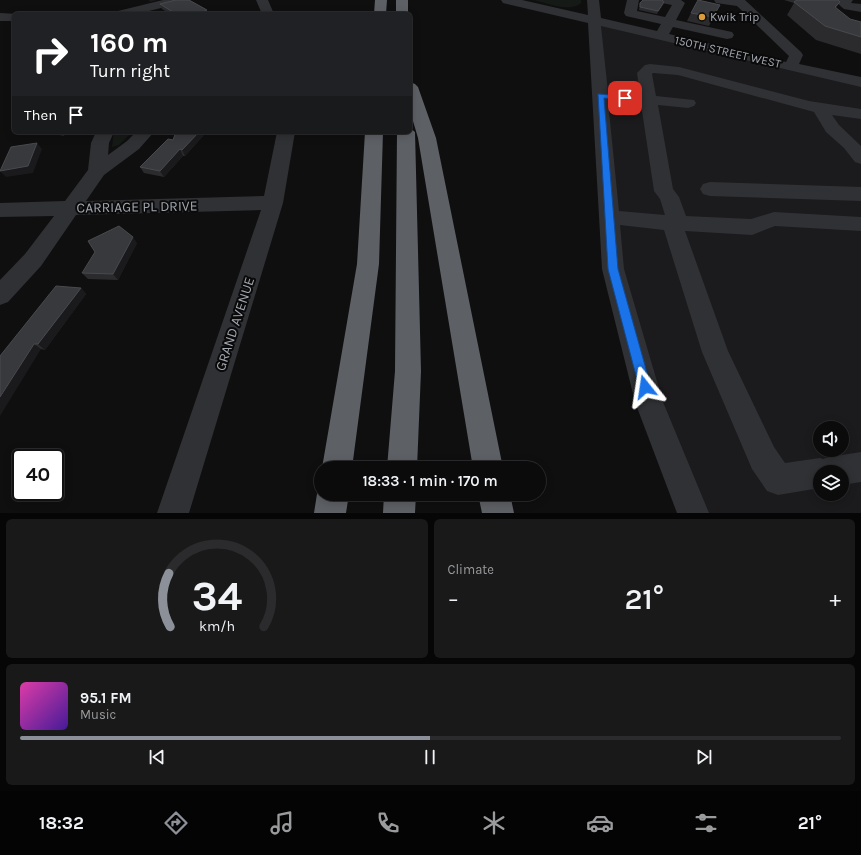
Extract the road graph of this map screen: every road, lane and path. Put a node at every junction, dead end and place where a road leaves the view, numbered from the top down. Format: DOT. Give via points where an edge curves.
graph roads {
  1 [pos="177,0"];
  2 [pos="262,0"];
  3 [pos="381,0"];
  4 [pos="402,0"];
  5 [pos="507,0"];
  6 [pos="593,0"];
  7 [pos="633,0"];
  8 [pos="666,0"];
  9 [pos="720,0"];
  10 [pos="740,2"];
  11 [pos="846,2"];
  12 [pos="861,2"];
  13 [pos="861,8"];
  14 [pos="130,12"];
  15 [pos="267,12"];
  16 [pos="380,12"];
  17 [pos="402,12"];
  18 [pos="861,16"];
  19 [pos="0,17"];
  20 [pos="12,17"];
  21 [pos="596,21"];
  22 [pos="669,22"];
  23 [pos="727,35"];
  24 [pos="661,36"];
  25 [pos="791,67"];
  26 [pos="861,82"];
  27 [pos="412,93"];
  28 [pos="600,96"];
  29 [pos="649,101"];
  30 [pos="688,104"];
  31 [pos="820,108"];
  32 [pos="861,114"];
  33 [pos="104,134"];
  34 [pos="143,134"];
  35 [pos="286,134"];
  36 [pos="374,134"];
  37 [pos="406,134"];
  38 [pos="861,158"];
  39 [pos="97,171"];
  40 [pos="710,188"];
  41 [pos="861,194"];
  42 [pos="273,203"];
  43 [pos="71,208"];
  44 [pos="0,210"];
  45 [pos="609,217"];
  46 [pos="676,224"];
  47 [pos="861,224"];
  48 [pos="0,296"];
  49 [pos="338,461"];
  50 [pos="402,461"];
  51 [pos="486,461"];
  52 [pos="861,467"];
  53 [pos="849,469"];
  54 [pos="813,474"];
  55 [pos="332,501"];
  56 [pos="400,501"];
  57 [pos="495,501"];
  58 [pos="173,513"];
  59 [pos="330,513"];
  60 [pos="399,513"];
  61 [pos="498,513"];
  62 [pos="693,513"];
  1 -- 14 [label="street"];
  2 -- 15 [label="street"];
  3 -- 16 [label="highway"];
  4 -- 17 [label="highway"];
  5 -- 21 [label="street, 150TH STREET WEST"];
  6 -- 21 [label="street"];
  7 -- 22 [label="street" via="630,13"];
  8 -- 22 [label="street" via="679,3"];
  9 -- 10 [label="street"];
  10 -- 25 [label="street" via="796,55"];
  11 -- 12 [label="street"];
  11 -- 13 [label="street"];
  11 -- 18 [label="street"];
  19 -- 20 [label="street"];
  21 -- 24 [label="street, 150TH STREET WEST"];
  21 -- 28 [label="street"];
  22 -- 23 [label="street"];
  22 -- 24 [label="street"];
  24 -- 25 [label="street, 150TH STREET WEST"];
  25 -- 26 [label="street, 150TH STREET WEST"];
  27 -- 51 [label="highway" via="427,138"];
  28 -- 29 [label="street"];
  28 -- 45 [label="street"];
  29 -- 30 [label="street"];
  29 -- 31 [label="street" via="644,73 650,68 679,71"];
  29 -- 46 [label="street" via="664,191 669,196"];
  31 -- 32 [label="street"];
  31 -- 38 [label="street" via="832,128"];
  33 -- 39 [label="street" via="100,143"];
  34 -- 39 [label="street" via="133,145"];
  35 -- 42 [label="street, GRAND AVENUE"];
  36 -- 49 [label="highway" via="368,264"];
  37 -- 50 [label="highway" via="408,371"];
  39 -- 43 [label="street"];
  40 -- 41 [label="street"];
  42 -- 43 [label="street, CARRIAGE PL DRIVE"];
  42 -- 58 [label="street, GRAND AVENUE"];
  43 -- 44 [label="street, CARRIAGE PL DRIVE"];
  43 -- 48 [label="street" via="33,260"];
  45 -- 46 [label="street"];
  45 -- 62 [label="street" via="613,269 649,402"];
  46 -- 47 [label="street" via="752,227 774,219"];
  46 -- 54 [label="street" via="715,352 763,458 778,480"];
  52 -- 53 [label="street"];
  55 -- 59 [label="highway"];
  56 -- 60 [label="highway"];
  57 -- 61 [label="highway"];
}
